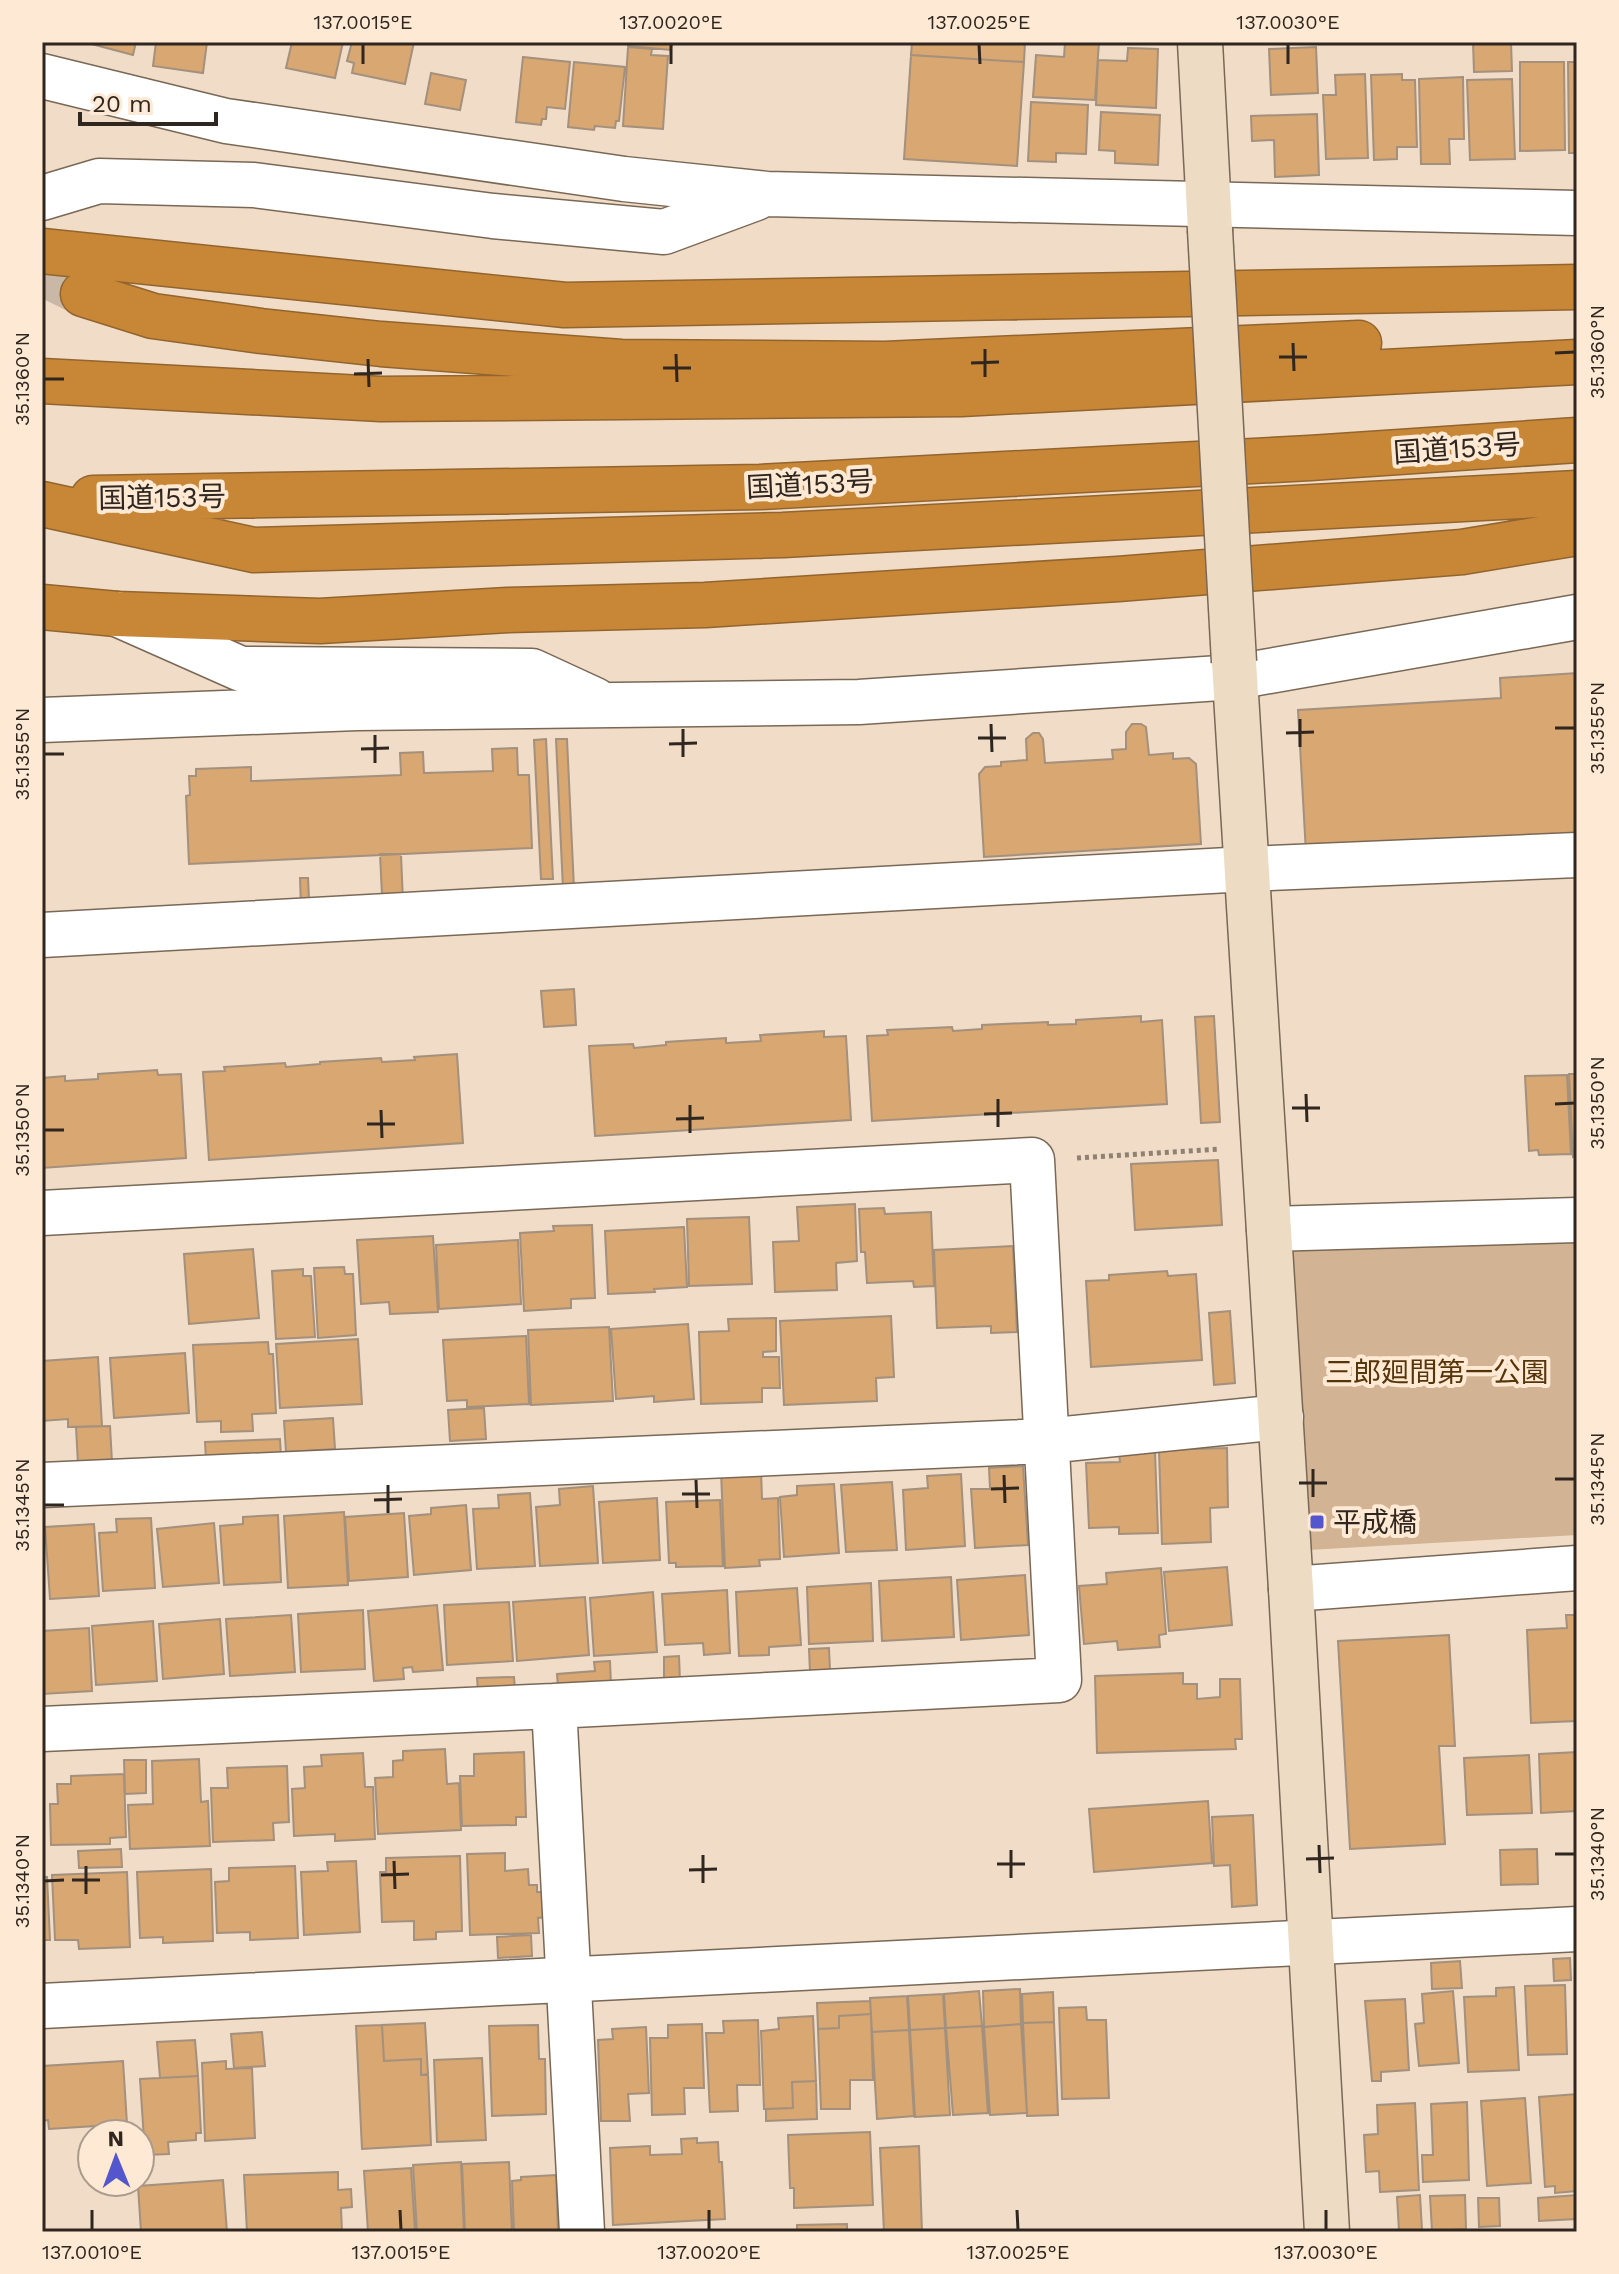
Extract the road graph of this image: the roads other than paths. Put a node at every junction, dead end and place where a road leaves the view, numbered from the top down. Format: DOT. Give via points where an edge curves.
graph roads {
  1 [pos="1200,42"];
  2 [pos="42,76"];
  3 [pos="767,194"];
  4 [pos="42,198"];
  5 [pos="1577,213"];
  6 [pos="1209,218"];
  7 [pos="42,251"];
  8 [pos="1577,287"];
  9 [pos="83,294"];
  10 [pos="1577,342"];
  11 [pos="1577,362"];
  12 [pos="42,381"];
  13 [pos="1577,440"];
  14 [pos="1577,493"];
  15 [pos="42,501"];
  16 [pos="1577,533"];
  17 [pos="42,607"];
  18 [pos="117,614"];
  19 [pos="1577,617"];
  20 [pos="1235,670"];
  21 [pos="609,706"];
  22 [pos="42,720"];
  23 [pos="1577,855"];
  24 [pos="1247,869"];
  25 [pos="42,935"];
  26 [pos="42,1213"];
  27 [pos="1577,1220"];
  28 [pos="1269,1229"];
  29 [pos="1281,1417"];
  30 [pos="1046,1441"];
  31 [pos="42,1485"];
  32 [pos="1577,1568"];
  33 [pos="1291,1589"];
  34 [pos="554,1706"];
  35 [pos="42,1729"];
  36 [pos="1577,1929"];
  37 [pos="1311,1943"];
  38 [pos="568,1980"];
  39 [pos="42,2006"];
  40 [pos="582,2232"];
  41 [pos="1327,2232"];
  1 -- 6 [label="street"];
  2 -- 3 [label="street" via="226,121 624,179"];
  3 -- 4 [label="street" via="664,232 254,185 99,181"];
  3 -- 6 [label="street"];
  5 -- 6 [label="street"];
  6 -- 20 [label="street, bridge"];
  7 -- 8 [label="highway" via="565,305"];
  9 -- 10 [label="highway" via="153,316 261,331 621,362 885,364 1520,336"];
  11 -- 12 [label="highway" via="946,394 381,399"];
  13 -- 15 [label="highway, 国道153号" via="760,487"];
  14 -- 15 [label="highway" via="783,535 254,550"];
  16 -- 18 [label="highway" via="1462,552 705,605 320,621"];
  17 -- 18 [label="highway"];
  18 -- 21 [label="street" via="241,669 532,671"];
  19 -- 20 [label="street"];
  20 -- 21 [label="street" via="859,702"];
  20 -- 24 [label="street"];
  21 -- 22 [label="street" via="357,708"];
  23 -- 24 [label="street"];
  24 -- 25 [label="street"];
  24 -- 28 [label="street"];
  26 -- 30 [label="street" via="1032,1160"];
  27 -- 28 [label="street"];
  28 -- 29 [label="street"];
  29 -- 30 [label="street"];
  29 -- 33 [label="street"];
  30 -- 31 [label="street"];
  30 -- 34 [label="street" via="1059,1680"];
  32 -- 33 [label="street"];
  33 -- 37 [label="street"];
  34 -- 35 [label="street"];
  34 -- 38 [label="street"];
  36 -- 37 [label="street"];
  37 -- 38 [label="street"];
  37 -- 41 [label="street"];
  38 -- 39 [label="street"];
  38 -- 40 [label="street"];
}
